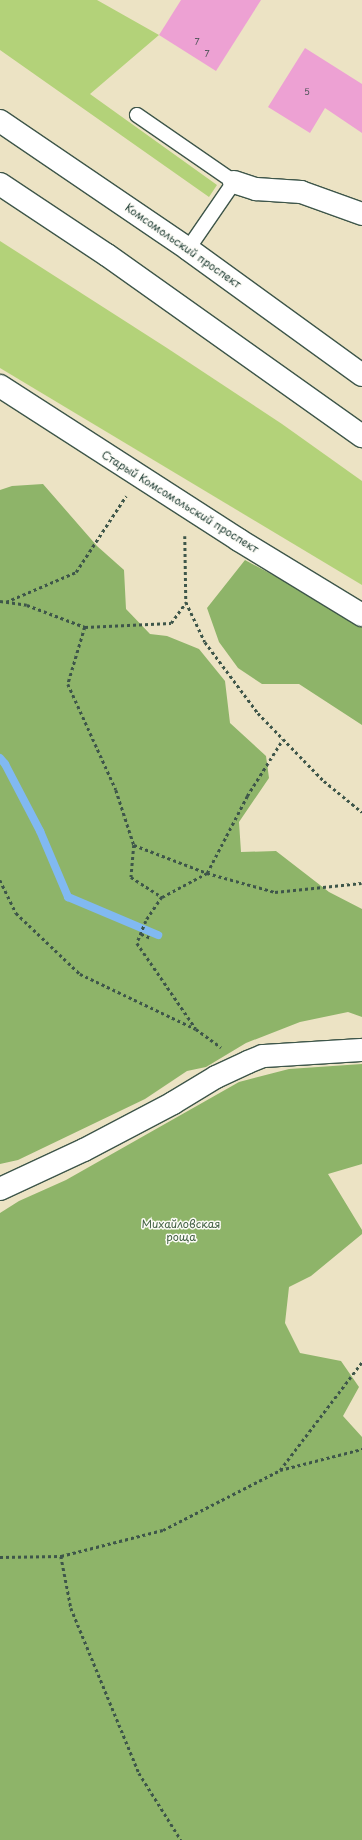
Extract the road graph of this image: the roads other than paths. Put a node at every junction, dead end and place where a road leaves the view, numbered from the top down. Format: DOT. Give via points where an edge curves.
graph roads {
  1 [pos="137,115"];
  2 [pos="0,121"];
  3 [pos="234,182"];
  4 [pos="0,184"];
  5 [pos="362,214"];
  6 [pos="188,249"];
  7 [pos="362,375"];
  8 [pos="0,386"];
  9 [pos="362,436"];
  10 [pos="362,615"];
  11 [pos="362,1050"];
  12 [pos="0,1189"];
  1 -- 3 [label="lane"];
  2 -- 6 [label="street, Комсомольский проспект"];
  3 -- 5 [label="street" via="252,188 301,192"];
  3 -- 6 [label="lane"];
  4 -- 9 [label="street" via="107,255"];
  6 -- 7 [label="street, Комсомольский проспект"];
  8 -- 10 [label="street, Старый Комсомольский проспект"];
  11 -- 12 [label="street" via="263,1056 216,1077 84,1150"];
}
